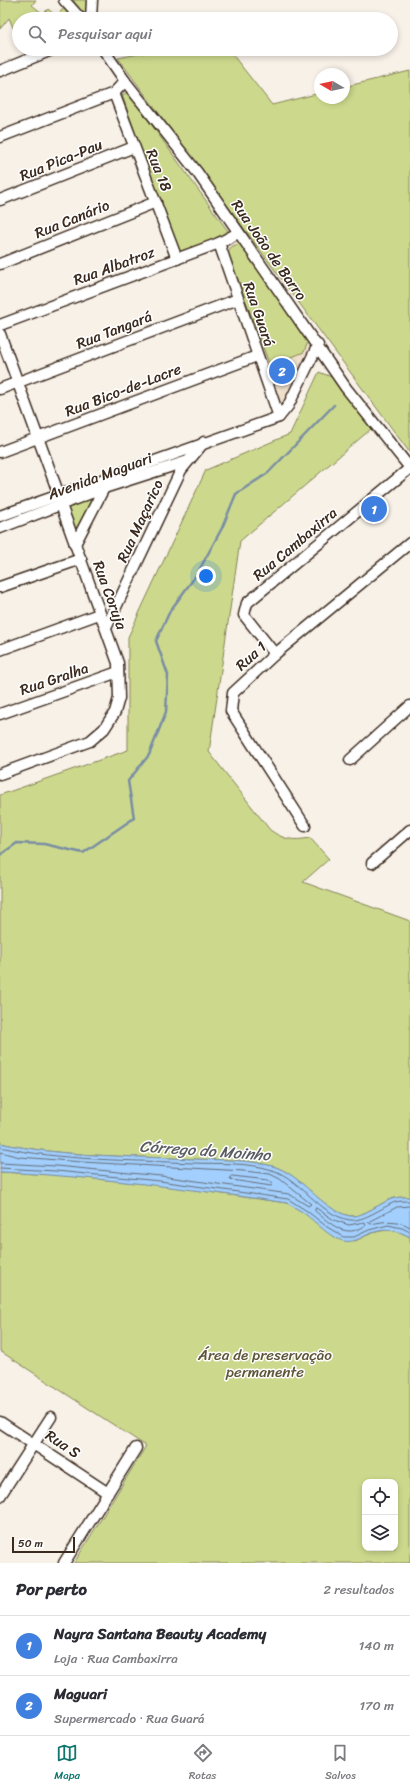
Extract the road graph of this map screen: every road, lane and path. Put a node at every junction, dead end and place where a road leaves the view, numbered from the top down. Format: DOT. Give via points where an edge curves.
graph roads {
  1 [pos="64,0"];
  2 [pos="75,12"];
  3 [pos="37,56"];
  4 [pos="108,56"];
  5 [pos="0,71"];
  6 [pos="125,81"];
  7 [pos="114,93"];
  8 [pos="0,137"];
  9 [pos="134,147"];
  10 [pos="0,200"];
  11 [pos="156,202"];
  12 [pos="238,233"];
  13 [pos="219,243"];
  14 [pos="176,259"];
  15 [pos="0,264"];
  16 [pos="238,299"];
  17 [pos="0,325"];
  18 [pos="0,334"];
  19 [pos="318,345"];
  20 [pos="257,356"];
  21 [pos="18,383"];
  22 [pos="0,390"];
  23 [pos="279,417"];
  24 [pos="38,439"];
  25 [pos="204,442"];
  26 [pos="188,448"];
  27 [pos="0,452"];
  28 [pos="176,452"];
  29 [pos="189,460"];
  30 [pos="180,467"];
  31 [pos="410,468"];
  32 [pos="104,488"];
  33 [pos="60,500"];
  34 [pos="0,516"];
  35 [pos="0,528"];
  36 [pos="410,543"];
  37 [pos="76,544"];
  38 [pos="81,559"];
  39 [pos="0,587"];
  40 [pos="99,614"];
  41 [pos="106,628"];
  42 [pos="0,650"];
  43 [pos="275,654"];
  44 [pos="118,672"];
  45 [pos="410,706"];
  46 [pos="0,714"];
  47 [pos="350,760"];
  48 [pos="0,774"];
  49 [pos="305,826"];
  50 [pos="410,830"];
  51 [pos="372,863"];
  52 [pos="52,1417"];
  53 [pos="0,1422"];
  54 [pos="34,1444"];
  55 [pos="136,1448"];
  56 [pos="108,1493"];
  57 [pos="0,1496"];
  58 [pos="64,1563"];
  1 -- 2 [label="street"];
  3 -- 5 [label="street"];
  4 -- 6 [label="street, Rua João de Barro"];
  6 -- 7 [label="street"];
  6 -- 12 [label="street, Rua João de Barro" via="197,172"];
  7 -- 8 [label="street"];
  7 -- 9 [label="street, Rua 18"];
  9 -- 10 [label="street, Rua Pica-Pau"];
  9 -- 11 [label="street, Rua 18"];
  11 -- 14 [label="street, Rua 18"];
  11 -- 15 [label="street, Rua Canário"];
  12 -- 13 [label="street, Rua Albatroz"];
  12 -- 19 [label="street, Rua João de Barro"];
  13 -- 14 [label="street, Rua Albatroz"];
  13 -- 16 [label="street, Rua Guará"];
  14 -- 17 [label="street, Rua Albatroz"];
  16 -- 20 [label="street, Rua Guará"];
  16 -- 21 [label="street, Rua Tangará"];
  18 -- 21 [label="street, Rua Coruja"];
  19 -- 23 [label="street" via="288,406"];
  19 -- 31 [label="street, Rua João de Barro" via="346,388"];
  20 -- 23 [label="street, Rua Guará"];
  20 -- 24 [label="street, Rua Bico-de-Lacre"];
  21 -- 22 [label="street, Rua Tangará"];
  21 -- 24 [label="street, Rua Coruja"];
  23 -- 25 [label="street, Avenida Maguari"];
  24 -- 27 [label="street, Rua Bico-de-Lacre"];
  24 -- 33 [label="street, Rua Coruja"];
  25 -- 26 [label="street, Avenida Maguari"];
  25 -- 29 [label="street"];
  26 -- 28 [label="street, Avenida Maguari"];
  26 -- 29 [label="street"];
  28 -- 30 [label="street"];
  28 -- 33 [label="street, Avenida Maguari"];
  29 -- 30 [label="street, Rua Maçarico"];
  30 -- 32 [label="street, Avenida Maguari"];
  30 -- 41 [label="street, Rua Maçarico"];
  31 -- 43 [label="street, Rua Cambaxirra" via="247,603 244,615"];
  32 -- 33 [label="street, Avenida Maguari"];
  32 -- 37 [label="street"];
  33 -- 34 [label="street, Avenida Maguari"];
  33 -- 35 [label="street, Avenida Maguari"];
  33 -- 37 [label="street, Rua Coruja"];
  36 -- 43 [label="street, Rua 1"];
  37 -- 38 [label="street, Rua Coruja"];
  38 -- 39 [label="street"];
  38 -- 40 [label="street, Rua Coruja"];
  40 -- 41 [label="street, Rua Coruja"];
  40 -- 42 [label="street"];
  41 -- 44 [label="street, Rua Coruja" via="118,663"];
  43 -- 49 [label="street, Rua 1" via="232,693 231,711"];
  44 -- 46 [label="street, Rua Gralha"];
  44 -- 48 [label="street, Rua Coruja" via="120,698 115,712 104,729 90,742"];
  45 -- 47 [label="street"];
  50 -- 51 [label="street"];
  52 -- 54 [label="street"];
  53 -- 54 [label="street, Rua S"];
  54 -- 56 [label="street, Rua S"];
  54 -- 57 [label="street"];
  55 -- 56 [label="street"];
  56 -- 58 [label="street"];
}
